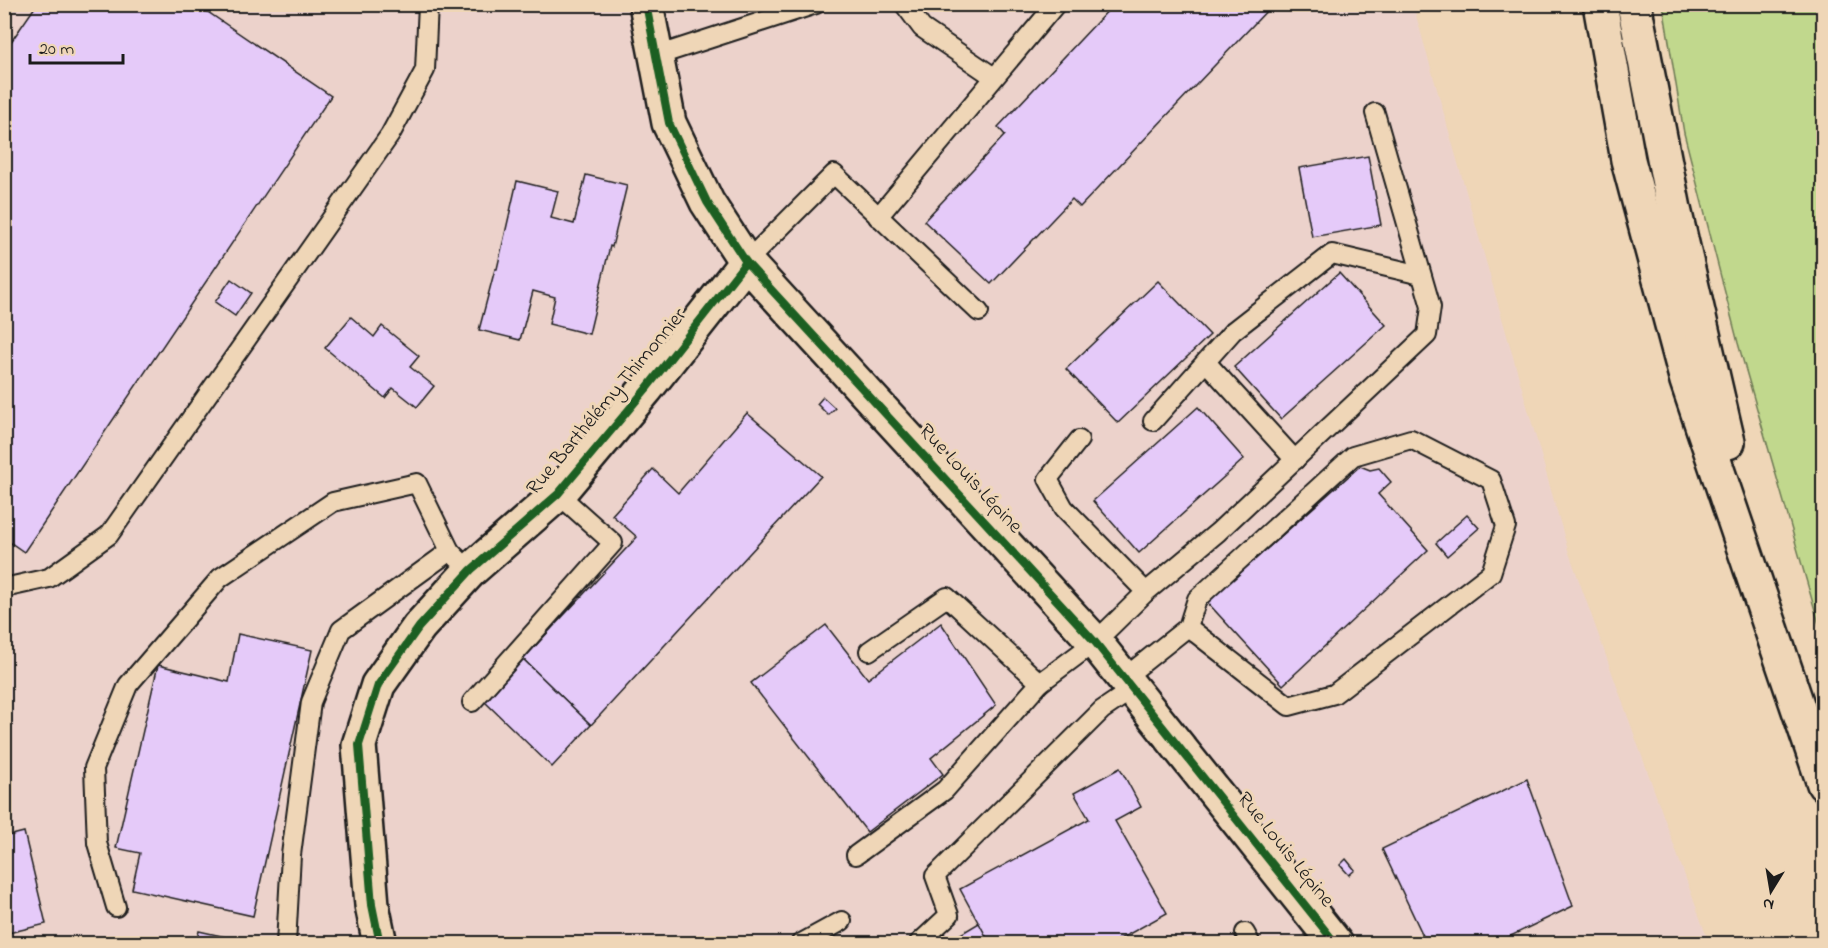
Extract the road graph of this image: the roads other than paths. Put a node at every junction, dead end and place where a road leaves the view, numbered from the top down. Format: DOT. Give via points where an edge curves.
graph roads {
  1 [pos="428,4"];
  2 [pos="646,4"];
  3 [pos="816,4"];
  4 [pos="904,4"];
  5 [pos="1056,4"];
  6 [pos="1600,4"];
  7 [pos="1634,4"];
  8 [pos="656,56"];
  9 [pos="994,77"];
  10 [pos="1375,113"];
  11 [pos="878,217"];
  12 [pos="746,262"];
  13 [pos="1421,276"];
  14 [pos="979,312"];
  15 [pos="1206,362"];
  16 [pos="1153,421"];
  17 [pos="1079,440"];
  18 [pos="1295,460"];
  19 [pos="558,494"];
  20 [pos="460,561"];
  21 [pos="4,588"];
  22 [pos="1146,592"];
  23 [pos="1766,610"];
  24 [pos="1188,627"];
  25 [pos="1095,642"];
  26 [pos="869,651"];
  27 [pos="1040,683"];
  28 [pos="1128,683"];
  29 [pos="472,702"];
  30 [pos="1824,784"];
  31 [pos="856,855"];
  32 [pos="116,907"];
  33 [pos="842,921"];
  34 [pos="286,944"];
  35 [pos="380,944"];
  36 [pos="800,944"];
  37 [pos="918,944"];
  38 [pos="1336,944"];
  1 -- 21 [label="lane" via="425,70 390,135 109,535 49,578"];
  2 -- 8 [label="street, Rue Louis Lépine"];
  3 -- 8 [label="lane"];
  4 -- 9 [label="lane" via="921,28"];
  5 -- 9 [label="lane"];
  6 -- 23 [label="street" via="1628,160 1688,381"];
  7 -- 23 [label="street" via="1674,209"];
  8 -- 12 [label="street, Rue Louis Lépine" via="669,123 707,202"];
  9 -- 11 [label="lane"];
  10 -- 13 [label="lane"];
  11 -- 12 [label="lane" via="834,174"];
  11 -- 14 [label="lane"];
  12 -- 19 [label="street, Rue Barthélémy Thimonnier"];
  12 -- 25 [label="street, Rue Louis Lépine"];
  13 -- 15 [label="lane" via="1332,254 1233,332"];
  13 -- 18 [label="lane" via="1431,307 1427,335"];
  15 -- 16 [label="lane"];
  15 -- 18 [label="lane"];
  17 -- 22 [label="lane" via="1048,479 1064,508"];
  18 -- 22 [label="lane"];
  19 -- 20 [label="street, Rue Barthélémy Thimonnier"];
  19 -- 29 [label="lane" via="613,543"];
  20 -- 32 [label="lane" via="417,483 333,502 220,578 128,685 94,768 97,843"];
  20 -- 34 [label="lane" via="341,630 311,702 292,843"];
  20 -- 35 [label="street, Rue Barthélémy Thimonnier" via="378,685 359,745 372,904"];
  22 -- 25 [label="lane"];
  23 -- 30 [label="street"];
  24 -- 24 [label="lane" via="1289,706 1334,694 1491,573 1506,526 1491,480 1411,439 1353,456 1197,599"];
  24 -- 28 [label="lane"];
  25 -- 27 [label="lane"];
  25 -- 28 [label="street, Rue Louis Lépine"];
  26 -- 27 [label="lane" via="947,597"];
  27 -- 31 [label="lane" via="945,790"];
  28 -- 37 [label="lane" via="935,876 949,915"];
  28 -- 38 [label="street, Rue Louis Lépine"];
  33 -- 36 [label="lane"];
}
